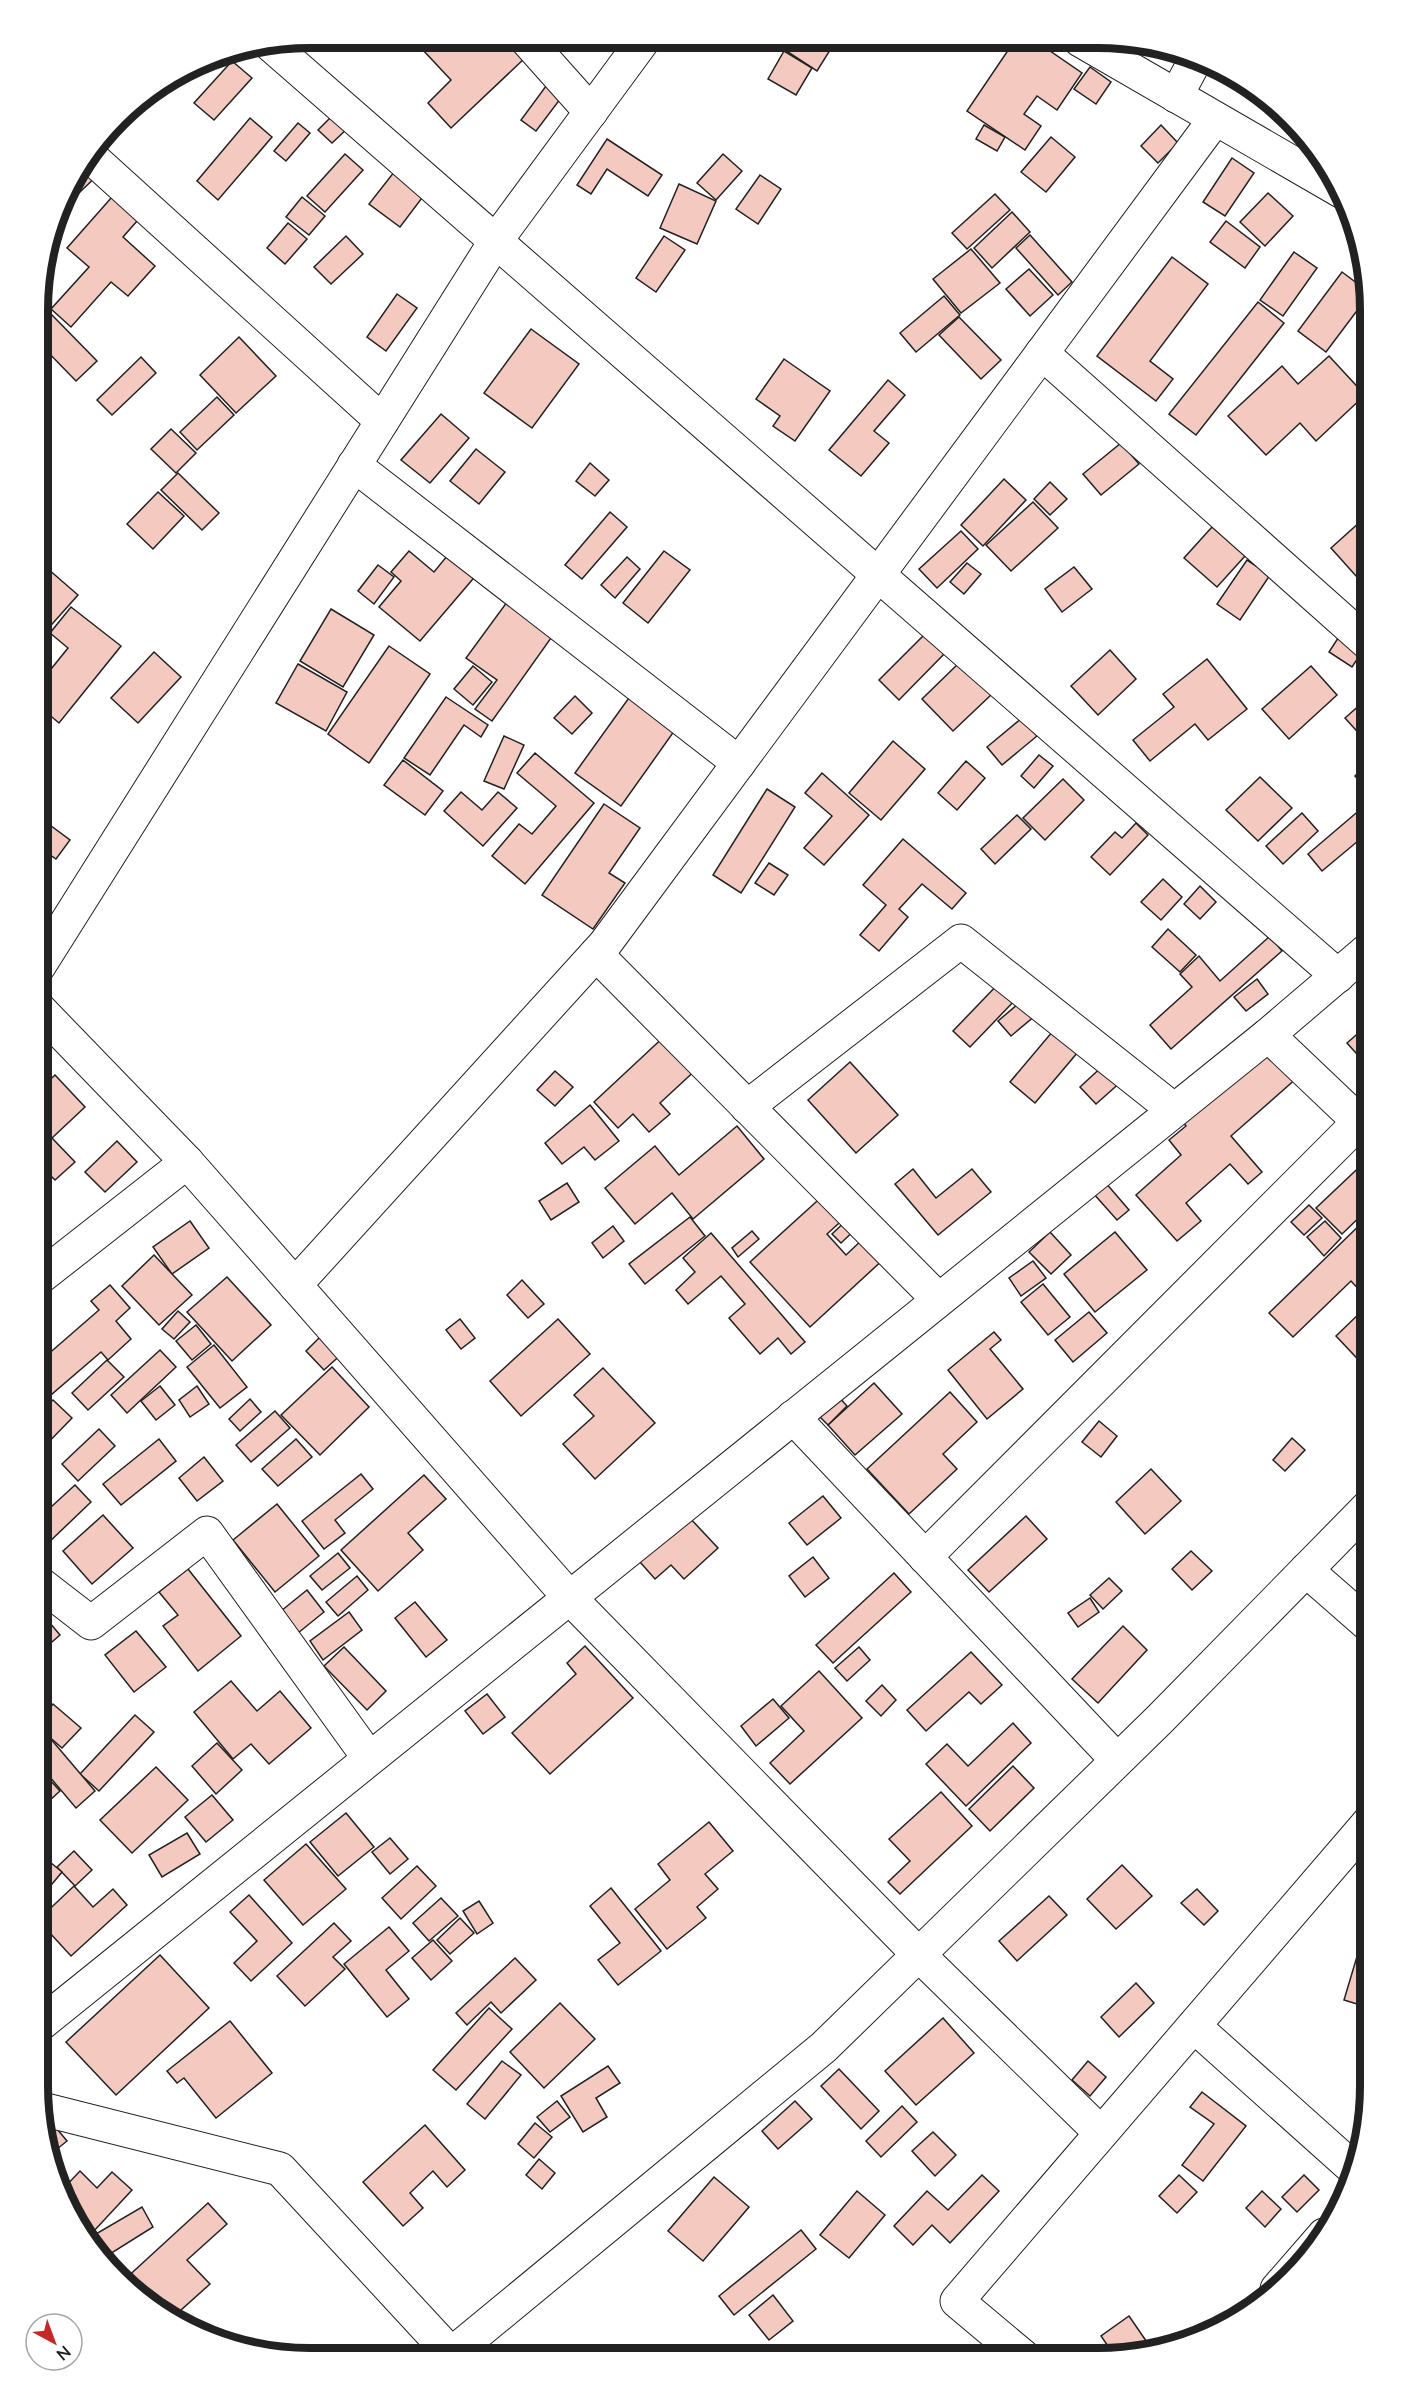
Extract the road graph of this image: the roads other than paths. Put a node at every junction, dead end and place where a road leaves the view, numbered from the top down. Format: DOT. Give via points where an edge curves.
graph roads {
  1 [pos="534,48"];
  2 [pos="638,48"];
  3 [pos="1094,48"];
  4 [pos="277,50"];
  5 [pos="1192,66"];
  6 [pos="1176,96"];
  7 [pos="591,112"];
  8 [pos="1215,119"];
  9 [pos="95,161"];
  10 [pos="1327,183"];
  11 [pos="495,242"];
  12 [pos="1042,353"];
  13 [pos="382,421"];
  14 [pos="354,465"];
  15 [pos="878,575"];
  16 [pos="1360,636"];
  17 [pos="739,763"];
  18 [pos="48,952"];
  19 [pos="596,954"];
  20 [pos="1360,957"];
  21 [pos="1338,976"];
  22 [pos="48,1018"];
  23 [pos="1268,1035"];
  24 [pos="747,1107"];
  25 [pos="1174,1110"];
  26 [pos="1360,1122"];
  27 [pos="1360,1132"];
  28 [pos="187,1162"];
  29 [pos="48,1271"];
  30 [pos="295,1285"];
  31 [pos="938,1299"];
  32 [pos="793,1417"];
  33 [pos="1360,1515"];
  34 [pos="926,1557"];
  35 [pos="1306,1570"];
  36 [pos="48,1590"];
  37 [pos="569,1597"];
  38 [pos="1360,1617"];
  39 [pos="369,1758"];
  40 [pos="1117,1760"];
  41 [pos="1360,1833"];
  42 [pos="918,1954"];
  43 [pos="48,2018"];
  44 [pos="1194,2026"];
  45 [pos="49,2111"];
  46 [pos="1101,2133"];
  47 [pos="1348,2164"];
  48 [pos="444,2348"];
  49 [pos="458,2348"];
  50 [pos="1013,2348"];
  1 -- 7 [label="street"];
  2 -- 7 [label="street"];
  3 -- 6 [label="street"];
  4 -- 11 [label="street"];
  5 -- 6 [label="street"];
  6 -- 8 [label="street"];
  7 -- 11 [label="street"];
  8 -- 10 [label="street"];
  8 -- 12 [label="street"];
  9 -- 13 [label="street"];
  11 -- 13 [label="street"];
  11 -- 15 [label="street"];
  12 -- 15 [label="street"];
  12 -- 16 [label="street"];
  13 -- 14 [label="street"];
  14 -- 17 [label="street"];
  14 -- 18 [label="street"];
  15 -- 17 [label="street"];
  15 -- 21 [label="street"];
  17 -- 19 [label="street"];
  19 -- 24 [label="street"];
  19 -- 30 [label="street"];
  20 -- 21 [label="street"];
  21 -- 23 [label="street"];
  22 -- 28 [label="street"];
  23 -- 25 [label="street"];
  23 -- 26 [label="street"];
  24 -- 25 [label="street" via="961,941"];
  24 -- 31 [label="street"];
  25 -- 31 [label="street"];
  27 -- 34 [label="street"];
  28 -- 29 [label="street"];
  28 -- 30 [label="street"];
  30 -- 37 [label="street"];
  31 -- 32 [label="street"];
  32 -- 34 [label="street"];
  32 -- 37 [label="street"];
  33 -- 35 [label="street"];
  34 -- 40 [label="street"];
  35 -- 38 [label="street"];
  35 -- 40 [label="street"];
  36 -- 39 [label="street" via="91,1623 207,1533"];
  37 -- 39 [label="street"];
  37 -- 42 [label="street"];
  39 -- 43 [label="street"];
  40 -- 42 [label="street"];
  41 -- 44 [label="street"];
  42 -- 46 [label="street"];
  42 -- 49 [label="street" via="824,2047"];
  44 -- 46 [label="street"];
  44 -- 47 [label="street"];
  45 -- 48 [label="street" via="280,2169"];
  46 -- 50 [label="street" via="957,2301"];
}
